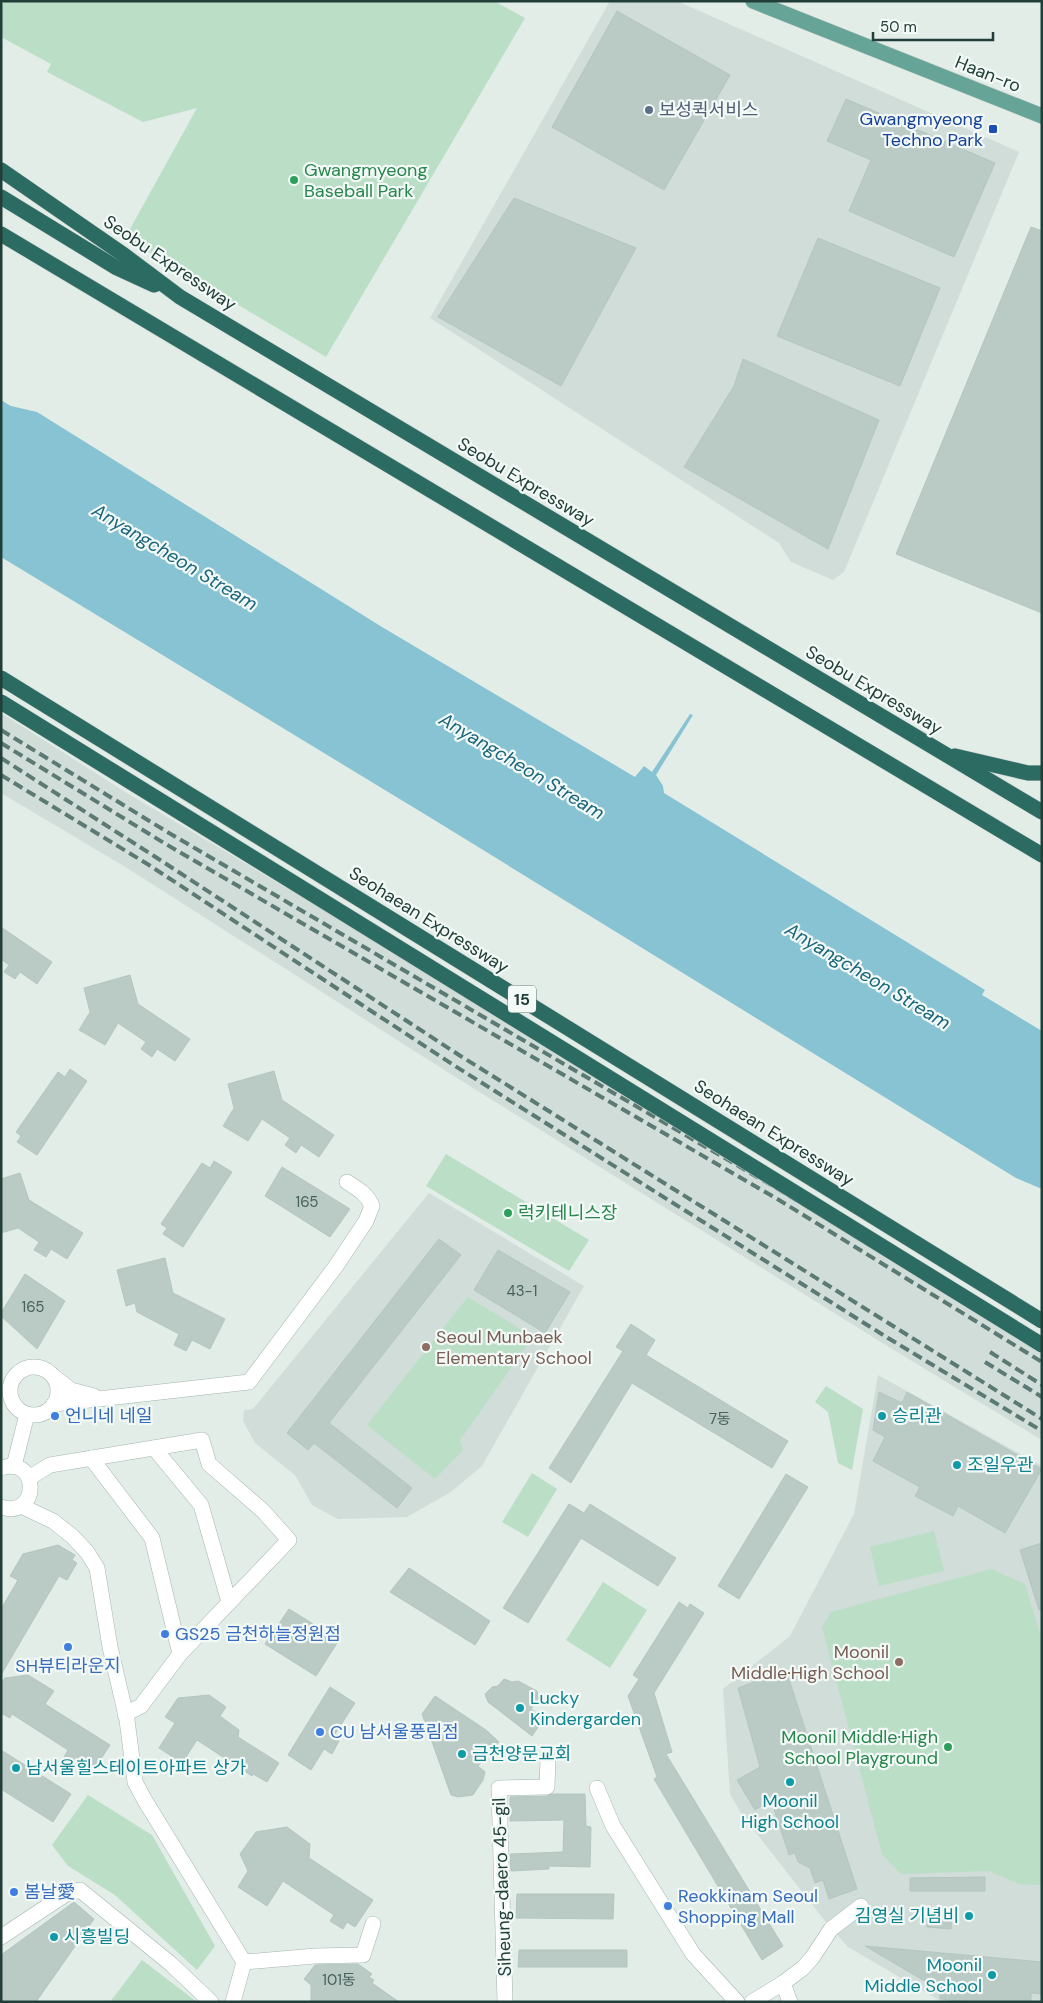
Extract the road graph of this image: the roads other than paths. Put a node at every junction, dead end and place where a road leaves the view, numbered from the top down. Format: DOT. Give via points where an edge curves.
graph roads {
  1 [pos="753,1"];
  2 [pos="1042,116"];
  3 [pos="1,170"];
  4 [pos="1,197"];
  5 [pos="1,234"];
  6 [pos="180,297"];
  7 [pos="1,678"];
  8 [pos="1,702"];
  9 [pos="943,753"];
  10 [pos="1042,773"];
  11 [pos="1042,812"];
  12 [pos="1042,855"];
  13 [pos="347,1182"];
  14 [pos="1042,1320"];
  15 [pos="1042,1345"];
  16 [pos="51,1374"];
  17 [pos="103,1398"];
  18 [pos="54,1404"];
  19 [pos="27,1414"];
  20 [pos="154,1448"];
  21 [pos="92,1458"];
  22 [pos="8,1467"];
  23 [pos="29,1478"];
  24 [pos="21,1506"];
  25 [pos="1,1507"];
  26 [pos="229,1602"];
  27 [pos="180,1654"];
  28 [pos="125,1714"];
  29 [pos="548,1759"];
  30 [pos="597,1788"];
  31 [pos="862,1906"];
  32 [pos="373,1924"];
  33 [pos="1,1937"];
  34 [pos="244,1962"];
  35 [pos="783,1983"];
  36 [pos="211,2002"];
  37 [pos="233,2002"];
  38 [pos="505,2002"];
  39 [pos="737,2002"];
  40 [pos="752,2002"];
  41 [pos="790,2002"];
  1 -- 2 [label="main road, Haan-ro"];
  3 -- 6 [label="highway, Seobu Expressway"];
  4 -- 6 [label="highway" via="117,268"];
  5 -- 12 [label="highway"];
  6 -- 9 [label="highway, Seobu Expressway"];
  7 -- 14 [label="highway, Seohaean Expressway / 15, bridge"];
  8 -- 15 [label="highway, 15, bridge"];
  9 -- 10 [label="highway"];
  9 -- 11 [label="highway, Seobu Expressway"];
  13 -- 17 [label="street" via="364,1194 372,1206 366,1221 249,1382"];
  16 -- 17 [label="street" via="71,1390"];
  16 -- 18 [label="street" via="58,1389"];
  16 -- 19 [label="street" via="33,1367 15,1377 12,1400"];
  17 -- 18 [label="street"];
  18 -- 19 [label="street" via="45,1413"];
  19 -- 22 [label="street"];
  20 -- 21 [label="street"];
  20 -- 26 [label="street" via="201,1505"];
  20 -- 26 [label="street" via="202,1440 209,1464 263,1511 288,1540"];
  21 -- 23 [label="street" via="50,1465"];
  21 -- 27 [label="street" via="152,1538"];
  22 -- 23 [label="street" via="20,1468"];
  23 -- 24 [label="street" via="31,1490"];
  24 -- 25 [label="street" via="12,1509"];
  24 -- 28 [label="street" via="53,1521 72,1536 98,1568 110,1647"];
  26 -- 27 [label="street"];
  27 -- 28 [label="street" via="141,1706"];
  28 -- 34 [label="street" via="135,1782"];
  29 -- 38 [label="street, Siheung-daero 45-gil" via="547,1787 498,1788"];
  30 -- 39 [label="street" via="613,1826 693,1954"];
  31 -- 35 [label="street" via="831,1929 812,1958"];
  32 -- 34 [label="street" via="363,1955"];
  33 -- 36 [label="street" via="66,1894 80,1890 171,1964"];
  34 -- 37 [label="street"];
  35 -- 40 [label="street"];
  35 -- 41 [label="street"];
}
